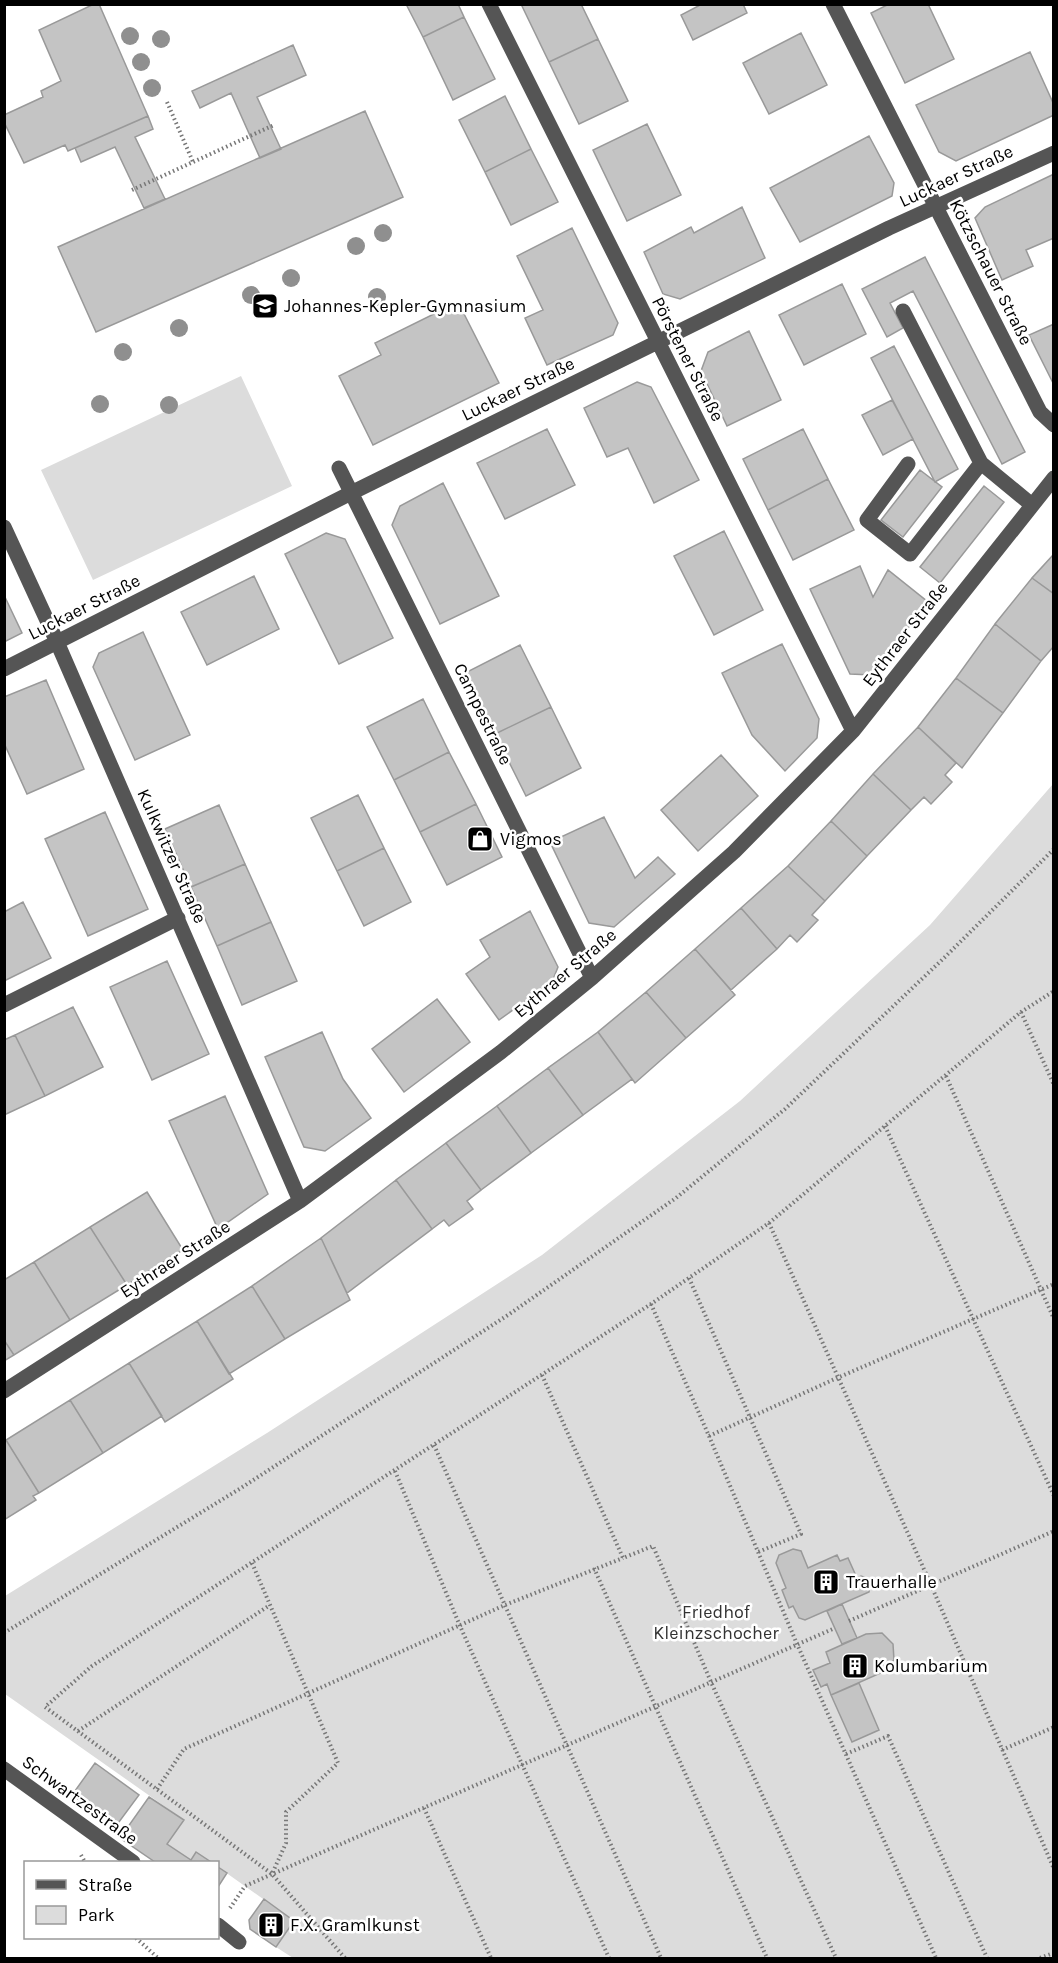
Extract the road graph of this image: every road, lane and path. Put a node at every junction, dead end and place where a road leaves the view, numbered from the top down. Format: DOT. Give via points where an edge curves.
graph roads {
  1 [pos="489,4"];
  2 [pos="833,4"];
  3 [pos="167,102"];
  4 [pos="274,125"];
  5 [pos="1053,153"];
  6 [pos="194,162"];
  7 [pos="132,190"];
  8 [pos="935,206"];
  9 [pos="903,311"];
  10 [pos="658,343"];
  11 [pos="1053,425"];
  12 [pos="981,463"];
  13 [pos="908,464"];
  14 [pos="339,468"];
  15 [pos="1053,478"];
  16 [pos="351,493"];
  17 [pos="1032,505"];
  18 [pos="4,527"];
  19 [pos="57,642"];
  20 [pos="4,669"];
  21 [pos="853,731"];
  22 [pos="1053,849"];
  23 [pos="178,918"];
  24 [pos="592,978"];
  25 [pos="1053,991"];
  26 [pos="4,1005"];
  27 [pos="1021,1012"];
  28 [pos="946,1076"];
  29 [pos="1053,1085"];
  30 [pos="885,1126"];
  31 [pos="300,1201"];
  32 [pos="770,1223"];
  33 [pos="689,1278"];
  34 [pos="1053,1284"];
  35 [pos="1040,1289"];
  36 [pos="651,1304"];
  37 [pos="972,1319"];
  38 [pos="1053,1319"];
  39 [pos="542,1375"];
  40 [pos="837,1377"];
  41 [pos="4,1391"];
  42 [pos="750,1418"];
  43 [pos="709,1436"];
  44 [pos="434,1445"];
  45 [pos="395,1471"];
  46 [pos="1053,1496"];
  47 [pos="1053,1531"];
  48 [pos="758,1552"];
  49 [pos="623,1558"];
  50 [pos="252,1563"];
  51 [pos="594,1568"];
  52 [pos="930,1585"];
  53 [pos="270,1605"];
  54 [pos="505,1605"];
  55 [pos="849,1621"];
  56 [pos="460,1626"];
  57 [pos="835,1628"];
  58 [pos="4,1633"];
  59 [pos="796,1644"];
  60 [pos="711,1682"];
  61 [pos="308,1693"];
  62 [pos="655,1706"];
  63 [pos="1053,1727"];
  64 [pos="78,1731"];
  65 [pos="568,1745"];
  66 [pos="1002,1750"];
  67 [pos="846,1754"];
  68 [pos="523,1764"];
  69 [pos="4,1769"];
  70 [pos="157,1789"];
  71 [pos="424,1808"];
  72 [pos="130,1861"];
  73 [pos="1053,1869"];
  74 [pos="272,1874"];
  75 [pos="219,1925"];
  76 [pos="219,1927"];
  77 [pos="137,1939"];
  78 [pos="239,1942"];
  79 [pos="1053,1953"];
  80 [pos="158,1959"];
  81 [pos="345,1959"];
  82 [pos="491,1959"];
  83 [pos="609,1959"];
  84 [pos="660,1959"];
  85 [pos="767,1959"];
  86 [pos="836,1959"];
  87 [pos="936,1959"];
  88 [pos="987,1959"];
  89 [pos="1040,1959"];
  1 -- 10 [label="street, Pörstener Straße"];
  2 -- 8 [label="street, Kötzschauer Straße"];
  3 -- 6 [label="path"];
  4 -- 6 [label="path"];
  5 -- 8 [label="street, Luckaer Straße"];
  6 -- 7 [label="path"];
  8 -- 10 [label="street, Luckaer Straße"];
  8 -- 11 [label="street, Kötzschauer Straße" via="1040,412"];
  9 -- 12 [label="street"];
  10 -- 16 [label="street, Luckaer Straße"];
  10 -- 21 [label="street, Pörstener Straße"];
  12 -- 13 [label="street" via="910,554 867,520"];
  12 -- 17 [label="street"];
  14 -- 16 [label="street, Campestraße"];
  15 -- 17 [label="street, Eythraer Straße"];
  16 -- 19 [label="street, Luckaer Straße"];
  16 -- 24 [label="street, Campestraße"];
  17 -- 21 [label="street, Eythraer Straße"];
  18 -- 19 [label="street, Kulkwitzer Straße"];
  19 -- 20 [label="street, Luckaer Straße"];
  19 -- 23 [label="street, Kulkwitzer Straße"];
  21 -- 24 [label="street, Eythraer Straße" via="734,852"];
  22 -- 58 [label="path" via="785,1109 676,1198 517,1308 261,1475"];
  23 -- 26 [label="street"];
  23 -- 31 [label="street, Kulkwitzer Straße"];
  24 -- 31 [label="street, Eythraer Straße" via="501,1052"];
  25 -- 27 [label="path"];
  27 -- 28 [label="path"];
  27 -- 29 [label="path"];
  28 -- 30 [label="path"];
  28 -- 35 [label="path"];
  30 -- 32 [label="path"];
  30 -- 37 [label="path"];
  31 -- 41 [label="street, Eythraer Straße"];
  32 -- 33 [label="path"];
  32 -- 40 [label="path"];
  33 -- 36 [label="path"];
  33 -- 42 [label="path"];
  34 -- 35 [label="path"];
  35 -- 37 [label="path"];
  35 -- 38 [label="path"];
  36 -- 39 [label="path"];
  36 -- 43 [label="path"];
  37 -- 40 [label="path"];
  37 -- 46 [label="path"];
  39 -- 44 [label="path"];
  39 -- 49 [label="path"];
  40 -- 42 [label="path"];
  40 -- 52 [label="path"];
  42 -- 43 [label="path"];
  42 -- 48 [label="path" via="801,1534"];
  43 -- 48 [label="path"];
  44 -- 45 [label="path"];
  44 -- 54 [label="path"];
  45 -- 50 [label="path"];
  45 -- 56 [label="path"];
  47 -- 52 [label="path"];
  48 -- 59 [label="path"];
  49 -- 51 [label="path"];
  49 -- 60 [label="path" via="653,1546"];
  50 -- 53 [label="path"];
  50 -- 64 [label="path" via="92,1666 45,1707"];
  51 -- 54 [label="path"];
  51 -- 62 [label="path"];
  52 -- 55 [label="path"];
  52 -- 66 [label="path"];
  53 -- 61 [label="path"];
  53 -- 64 [label="path"];
  54 -- 56 [label="path"];
  54 -- 65 [label="path"];
  56 -- 61 [label="path"];
  56 -- 68 [label="path"];
  57 -- 59 [label="path"];
  59 -- 60 [label="path"];
  59 -- 67 [label="path"];
  60 -- 62 [label="path"];
  60 -- 86 [label="path"];
  61 -- 70 [label="path" via="184,1749"];
  61 -- 74 [label="path" via="338,1763 286,1812 286,1843"];
  62 -- 65 [label="path"];
  62 -- 85 [label="path"];
  63 -- 66 [label="path"];
  64 -- 70 [label="path"];
  65 -- 68 [label="path"];
  65 -- 84 [label="path"];
  66 -- 73 [label="path"];
  67 -- 87 [label="path"];
  67 -- 88 [label="path" via="888,1736"];
  68 -- 71 [label="path"];
  68 -- 83 [label="path"];
  69 -- 72 [label="street, Schwartzestraße"];
  70 -- 74 [label="path"];
  71 -- 74 [label="path"];
  71 -- 82 [label="path"];
  74 -- 75 [label="path" via="245,1886"];
  74 -- 81 [label="path"];
  76 -- 78 [label="street"];
  77 -- 80 [label="path"];
  79 -- 89 [label="path"];
}
